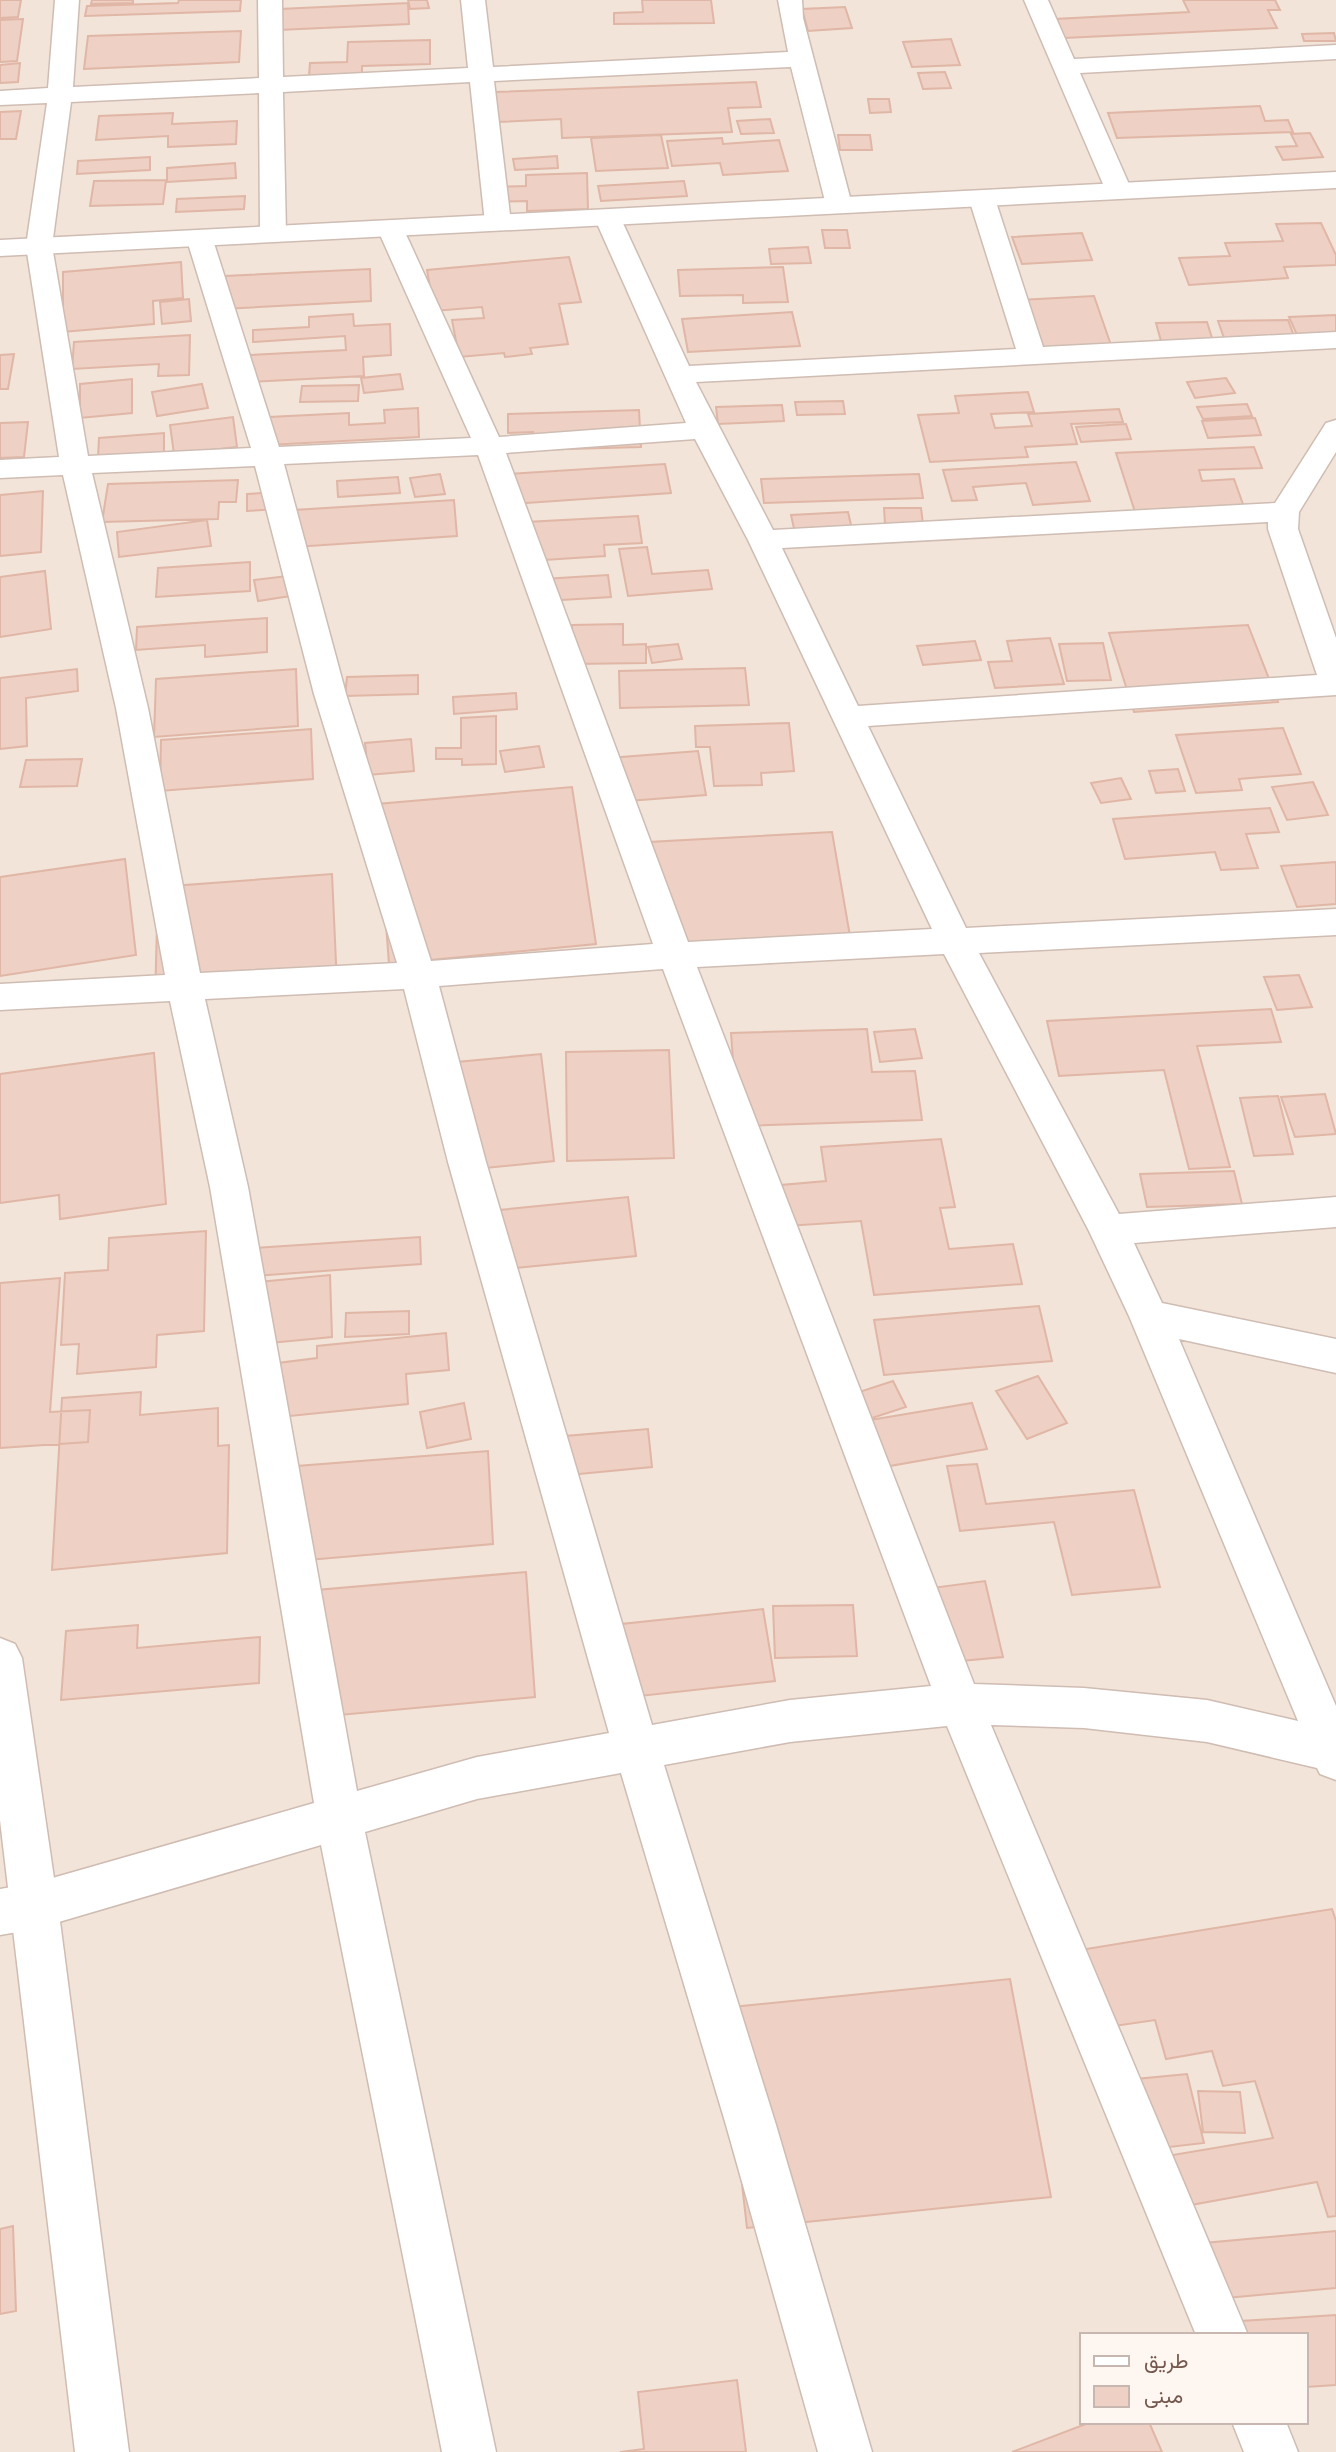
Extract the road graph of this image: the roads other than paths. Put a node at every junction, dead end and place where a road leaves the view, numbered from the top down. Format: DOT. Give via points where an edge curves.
graph roads {
  1 [pos="67,0"];
  2 [pos="270,0"];
  3 [pos="473,0"];
  4 [pos="790,0"];
  5 [pos="1036,0"];
  6 [pos="1336,52"];
  7 [pos="803,58"];
  8 [pos="1064,67"];
  9 [pos="480,76"];
  10 [pos="272,86"];
  11 [pos="60,95"];
  12 [pos="0,98"];
  13 [pos="1336,180"];
  14 [pos="1119,191"];
  15 [pos="982,199"];
  16 [pos="839,205"];
  17 [pos="608,219"];
  18 [pos="498,223"];
  19 [pos="390,228"];
  20 [pos="272,234"];
  21 [pos="198,237"];
  22 [pos="39,246"];
  23 [pos="0,248"];
  24 [pos="1336,340"];
  25 [pos="1032,357"];
  26 [pos="679,375"];
  27 [pos="1336,429"];
  28 [pos="704,430"];
  29 [pos="489,446"];
  30 [pos="268,458"];
  31 [pos="75,465"];
  32 [pos="0,468"];
  33 [pos="1284,512"];
  34 [pos="763,540"];
  35 [pos="1336,684"];
  36 [pos="849,717"];
  37 [pos="1334,925"];
  38 [pos="954,939"];
  39 [pos="675,955"];
  40 [pos="418,975"];
  41 [pos="185,988"];
  42 [pos="0,997"];
  43 [pos="1336,1212"];
  44 [pos="1108,1230"];
  45 [pos="1149,1315"];
  46 [pos="1336,1356"];
  47 [pos="0,1658"];
  48 [pos="960,1704"];
  49 [pos="636,1748"];
  50 [pos="1335,1753"];
  51 [pos="339,1818"];
  52 [pos="18,1909"];
  53 [pos="1221,2333"];
  54 [pos="1260,2424"];
  55 [pos="102,2452"];
  56 [pos="469,2452"];
  57 [pos="845,2452"];
  58 [pos="1271,2452"];
  1 -- 11 [label="street"];
  2 -- 10 [label="street"];
  3 -- 9 [label="street"];
  4 -- 7 [label="street"];
  5 -- 8 [label="street"];
  6 -- 8 [label="street"];
  7 -- 9 [label="street"];
  7 -- 16 [label="street"];
  8 -- 14 [label="street"];
  9 -- 10 [label="street"];
  9 -- 18 [label="street"];
  10 -- 11 [label="street"];
  10 -- 20 [label="street"];
  11 -- 12 [label="street"];
  11 -- 22 [label="street"];
  13 -- 14 [label="street"];
  14 -- 15 [label="street"];
  15 -- 16 [label="street"];
  15 -- 25 [label="street"];
  16 -- 17 [label="street"];
  17 -- 18 [label="street"];
  17 -- 26 [label="street"];
  18 -- 19 [label="street"];
  19 -- 20 [label="street"];
  19 -- 29 [label="street"];
  20 -- 21 [label="street"];
  21 -- 22 [label="street"];
  21 -- 30 [label="street"];
  22 -- 23 [label="street"];
  22 -- 31 [label="street"];
  24 -- 25 [label="street"];
  25 -- 26 [label="street"];
  26 -- 28 [label="street"];
  27 -- 33 [label="street"];
  28 -- 29 [label="street"];
  28 -- 34 [label="street"];
  29 -- 30 [label="street"];
  29 -- 39 [label="street"];
  30 -- 31 [label="street"];
  30 -- 40 [label="street" via="330,694"];
  31 -- 32 [label="street"];
  31 -- 41 [label="street" via="132,708"];
  33 -- 34 [label="street"];
  33 -- 35 [label="street" via="1289,550"];
  34 -- 36 [label="street"];
  35 -- 36 [label="street"];
  36 -- 38 [label="street"];
  37 -- 38 [label="street"];
  38 -- 39 [label="street"];
  38 -- 44 [label="street"];
  39 -- 40 [label="street"];
  39 -- 48 [label="street"];
  40 -- 41 [label="street"];
  40 -- 49 [label="street" via="467,1162"];
  41 -- 42 [label="street"];
  41 -- 51 [label="street" via="229,1187"];
  43 -- 44 [label="street"];
  44 -- 45 [label="street"];
  45 -- 46 [label="street"];
  45 -- 50 [label="street"];
  47 -- 52 [label="street"];
  48 -- 49 [label="street" via="790,1721"];
  48 -- 50 [label="street" via="1084,1709 1207,1721"];
  48 -- 53 [label="street"];
  49 -- 51 [label="street" via="477,1778"];
  49 -- 57 [label="street"];
  51 -- 52 [label="street"];
  51 -- 56 [label="street"];
  52 -- 55 [label="street"];
  54 -- 58 [label="street"];
}
